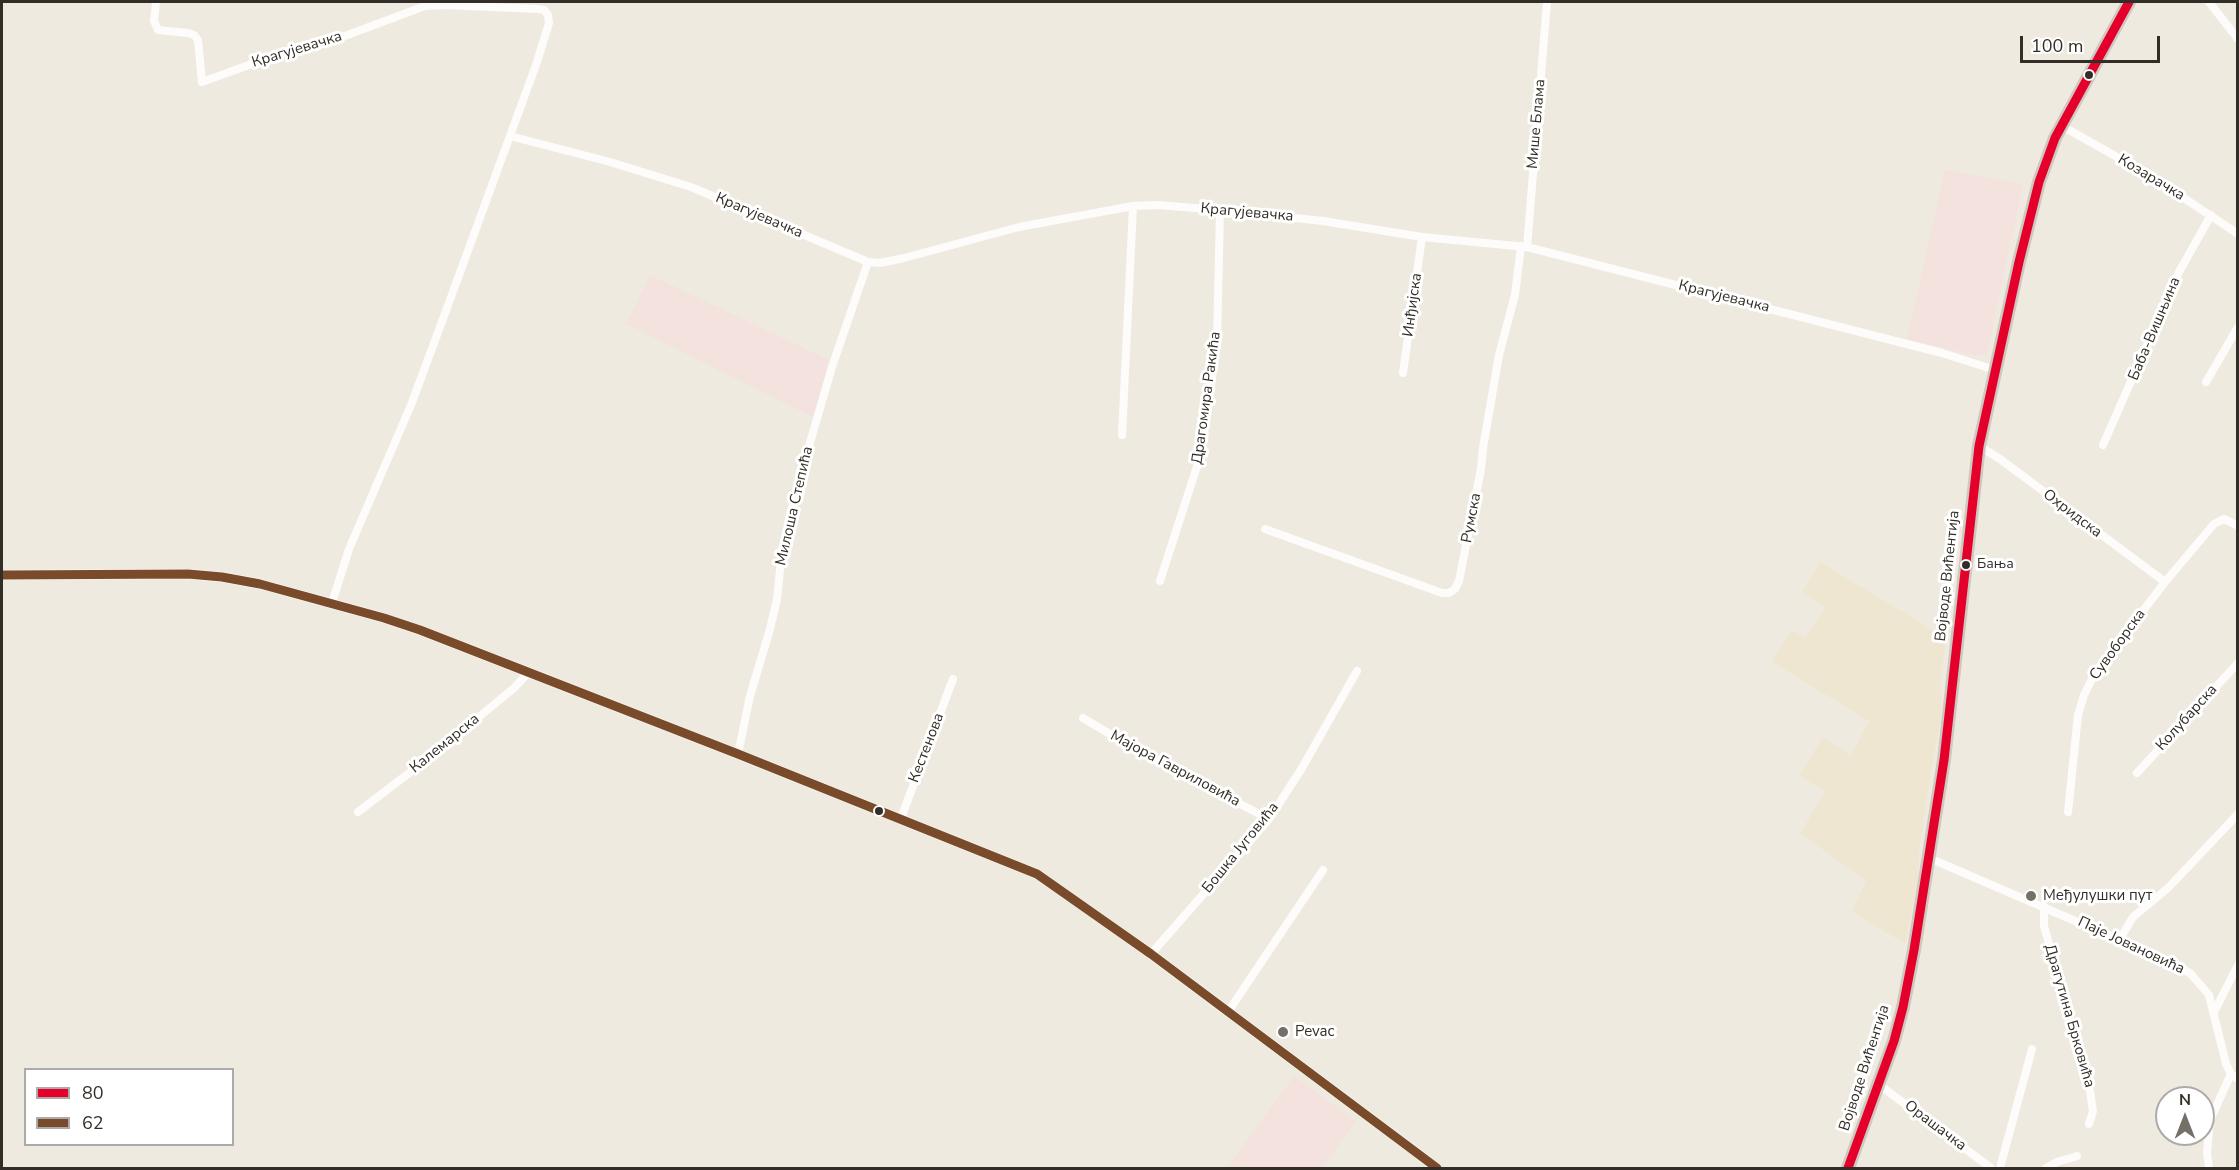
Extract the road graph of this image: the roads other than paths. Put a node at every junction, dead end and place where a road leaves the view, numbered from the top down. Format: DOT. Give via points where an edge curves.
graph roads {
  1 [pos="156,2"];
  2 [pos="1547,2"];
  3 [pos="2129,2"];
  4 [pos="2209,2"];
  5 [pos="2238,39"];
  6 [pos="2062,126"];
  7 [pos="510,136"];
  8 [pos="1133,206"];
  9 [pos="1220,210"];
  10 [pos="2211,215"];
  11 [pos="2238,234"];
  12 [pos="1422,237"];
  13 [pos="1524,247"];
  14 [pos="868,262"];
  15 [pos="2238,327"];
  16 [pos="1995,370"];
  17 [pos="1403,373"];
  18 [pos="2206,382"];
  19 [pos="1122,435"];
  20 [pos="2103,445"];
  21 [pos="1979,446"];
  22 [pos="2237,526"];
  23 [pos="1265,529"];
  24 [pos="2,575"];
  25 [pos="1160,581"];
  26 [pos="2165,582"];
  27 [pos="332,603"];
  28 [pos="2238,663"];
  29 [pos="1357,671"];
  30 [pos="529,672"];
  31 [pos="954,679"];
  32 [pos="1083,718"];
  33 [pos="738,754"];
  34 [pos="2137,773"];
  35 [pos="358,812"];
  36 [pos="2068,812"];
  37 [pos="2238,814"];
  38 [pos="901,818"];
  39 [pos="1269,819"];
  40 [pos="1929,858"];
  41 [pos="1323,870"];
  42 [pos="2044,908"];
  43 [pos="2120,939"];
  44 [pos="1151,954"];
  45 [pos="2238,965"];
  46 [pos="1228,1012"];
  47 [pos="2214,1012"];
  48 [pos="2032,1049"];
  49 [pos="2234,1076"];
  50 [pos="1878,1084"];
  51 [pos="2089,1124"];
  52 [pos="2077,1156"];
  53 [pos="1437,1168"];
  54 [pos="1848,1168"];
  55 [pos="1991,1168"];
  56 [pos="2001,1168"];
  57 [pos="2046,1168"];
  58 [pos="2209,1168"];
  1 -- 7 [label="street, Крагујевачка" via="154,21 158,30 188,33 198,40 202,82 271,57 326,43 425,6 541,9 548,15 549,23"];
  2 -- 13 [label="street, Мише Блама"];
  3 -- 6 [label="main road, Војводе Вићентија"];
  4 -- 5 [label="street"];
  6 -- 10 [label="street, Козарачка"];
  6 -- 16 [label="main road, Војводе Вићентија" via="2039,182"];
  7 -- 14 [label="street, Крагујевачка" via="692,187"];
  7 -- 27 [label="street, Крагујевачка" via="411,405 349,549"];
  8 -- 9 [label="street, Крагујевачка"];
  8 -- 14 [label="street, Крагујевачка" via="1019,227 904,258"];
  8 -- 19 [label="street"];
  9 -- 12 [label="street, Крагујевачка"];
  9 -- 25 [label="street, Драгомира Ракића" via="1217,342 1201,454"];
  10 -- 11 [label="street, Козарачка"];
  10 -- 20 [label="street, Баба-Вишњина" via="2179,272"];
  12 -- 13 [label="street, Крагујевачка"];
  12 -- 17 [label="street, Инђијска"];
  13 -- 16 [label="street, Крагујевачка" via="1931,350"];
  13 -- 23 [label="street, Румска" via="1499,355 1481,469 1455,589 1442,593"];
  14 -- 33 [label="street, Милоша Степића" via="796,491 782,550 771,629 750,696"];
  15 -- 18 [label="street"];
  16 -- 21 [label="main road, Војводе Вићентија"];
  21 -- 26 [label="street, Охридска"];
  21 -- 40 [label="main road, Војводе Вићентија"];
  22 -- 26 [label="street, Сувоборска" via="2224,519 2214,524"];
  24 -- 27 [label="street" via="188,574 260,584"];
  26 -- 36 [label="street, Сувоборска" via="2094,675 2084,695"];
  27 -- 30 [label="street" via="420,630"];
  28 -- 34 [label="street, Колубарска"];
  29 -- 39 [label="street, Бошка Југовића"];
  30 -- 33 [label="street"];
  30 -- 35 [label="street, Калемарска" via="434,754"];
  31 -- 38 [label="street, Кестенова"];
  32 -- 39 [label="street, Мајора Гавриловића"];
  33 -- 38 [label="street"];
  37 -- 43 [label="street" via="2168,888 2133,917"];
  38 -- 44 [label="street" via="1037,874"];
  39 -- 44 [label="street, Бошка Југовића"];
  40 -- 42 [label="street, Паје Јовановића"];
  40 -- 50 [label="main road, Војводе Вићентија" via="1903,1007"];
  41 -- 46 [label="street"];
  42 -- 43 [label="street, Паје Јовановића"];
  42 -- 51 [label="street, Драгутина Брковића" via="2044,926 2090,1091 2093,1111"];
  43 -- 47 [label="street, Паје Јовановића" via="2191,974 2209,995"];
  44 -- 46 [label="street"];
  45 -- 47 [label="street"];
  46 -- 53 [label="street"];
  47 -- 49 [label="street, Паје Јовановића" via="2226,1064"];
  48 -- 56 [label="street"];
  49 -- 58 [label="street" via="2210,1120 2206,1153"];
  50 -- 54 [label="main road, Војводе Вићентија"];
  50 -- 55 [label="street, Орашачка"];
  52 -- 57 [label="street"];
}
